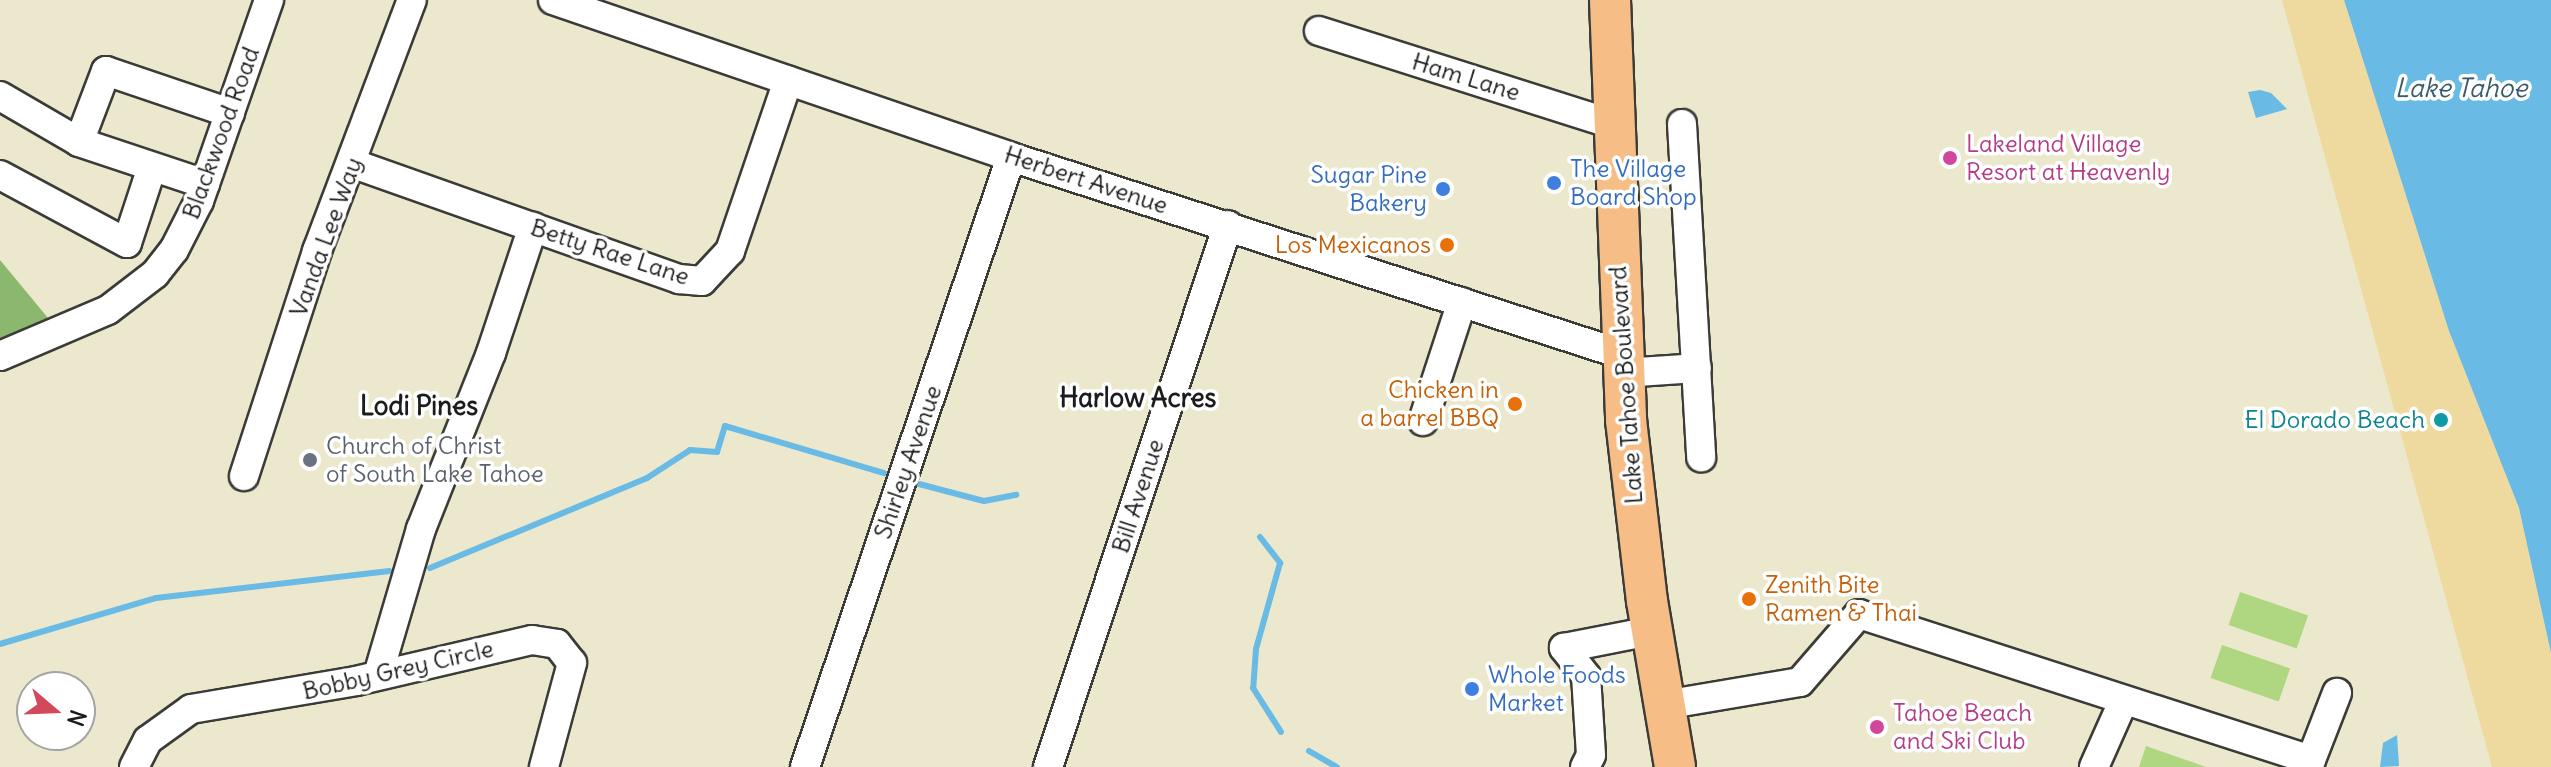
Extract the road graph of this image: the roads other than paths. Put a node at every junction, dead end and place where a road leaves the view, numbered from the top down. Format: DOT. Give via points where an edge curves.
graph roads {
  1 [pos="269,0"];
  2 [pos="412,0"];
  3 [pos="553,0"];
  4 [pos="1610,0"];
  5 [pos="1319,31"];
  6 [pos="788,81"];
  7 [pos="0,96"];
  8 [pos="230,113"];
  9 [pos="1613,124"];
  10 [pos="1682,124"];
  11 [pos="79,142"];
  12 [pos="1011,157"];
  13 [pos="354,164"];
  14 [pos="152,167"];
  15 [pos="0,175"];
  16 [pos="205,184"];
  17 [pos="1228,225"];
  18 [pos="533,227"];
  19 [pos="1462,302"];
  20 [pos="0,356"];
  21 [pos="1622,363"];
  22 [pos="1697,368"];
  23 [pos="1423,421"];
  24 [pos="1701,457"];
  25 [pos="244,476"];
  26 [pos="1651,631"];
  27 [pos="378,675"];
  28 [pos="2337,693"];
  29 [pos="2123,702"];
  30 [pos="1664,705"];
  31 [pos="134,767"];
  32 [pos="544,767"];
  33 [pos="805,767"];
  34 [pos="1048,767"];
  35 [pos="1585,767"];
  36 [pos="1675,767"];
  37 [pos="2094,767"];
  1 -- 8 [label="street, Blackwood Road"];
  2 -- 13 [label="street, Vanda Lee Way"];
  3 -- 6 [label="street, Herbert Avenue"];
  4 -- 9 [label="highway, Lake Tahoe Boulevard"];
  5 -- 9 [label="street, Ham Lane"];
  6 -- 12 [label="street, Herbert Avenue"];
  6 -- 18 [label="street, Betty Rae Lane" via="730,251 702,281 679,279"];
  7 -- 11 [label="street"];
  8 -- 11 [label="street" via="106,71"];
  8 -- 16 [label="street, Blackwood Road"];
  9 -- 21 [label="highway, Lake Tahoe Boulevard"];
  10 -- 22 [label="street"];
  11 -- 14 [label="street"];
  12 -- 17 [label="street, Herbert Avenue"];
  12 -- 33 [label="street, Shirley Avenue"];
  13 -- 18 [label="street, Betty Rae Lane"];
  13 -- 25 [label="street, Vanda Lee Way" via="317,251"];
  14 -- 15 [label="street" via="127,243"];
  14 -- 16 [label="street"];
  16 -- 20 [label="street, Blackwood Road" via="174,250 133,294"];
  17 -- 19 [label="street, Herbert Avenue"];
  17 -- 34 [label="street, Bill Avenue"];
  18 -- 27 [label="street" via="491,353 421,529"];
  19 -- 21 [label="street, Herbert Avenue"];
  19 -- 23 [label="street"];
  21 -- 22 [label="street"];
  21 -- 26 [label="highway, Lake Tahoe Boulevard"];
  22 -- 24 [label="street"];
  26 -- 30 [label="highway, Lake Tahoe Boulevard"];
  26 -- 35 [label="street" via="1564,648 1586,676 1591,755"];
  27 -- 31 [label="street, Bobby Grey Circle" via="191,709 160,728"];
  27 -- 32 [label="street, Bobby Grey Circle" via="532,640 557,644 572,663 572,675"];
  28 -- 29 [label="street" via="2311,760"];
  29 -- 30 [label="street" via="1859,614 1800,682"];
  29 -- 37 [label="street"];
  30 -- 36 [label="highway, Lake Tahoe Boulevard"];
}
